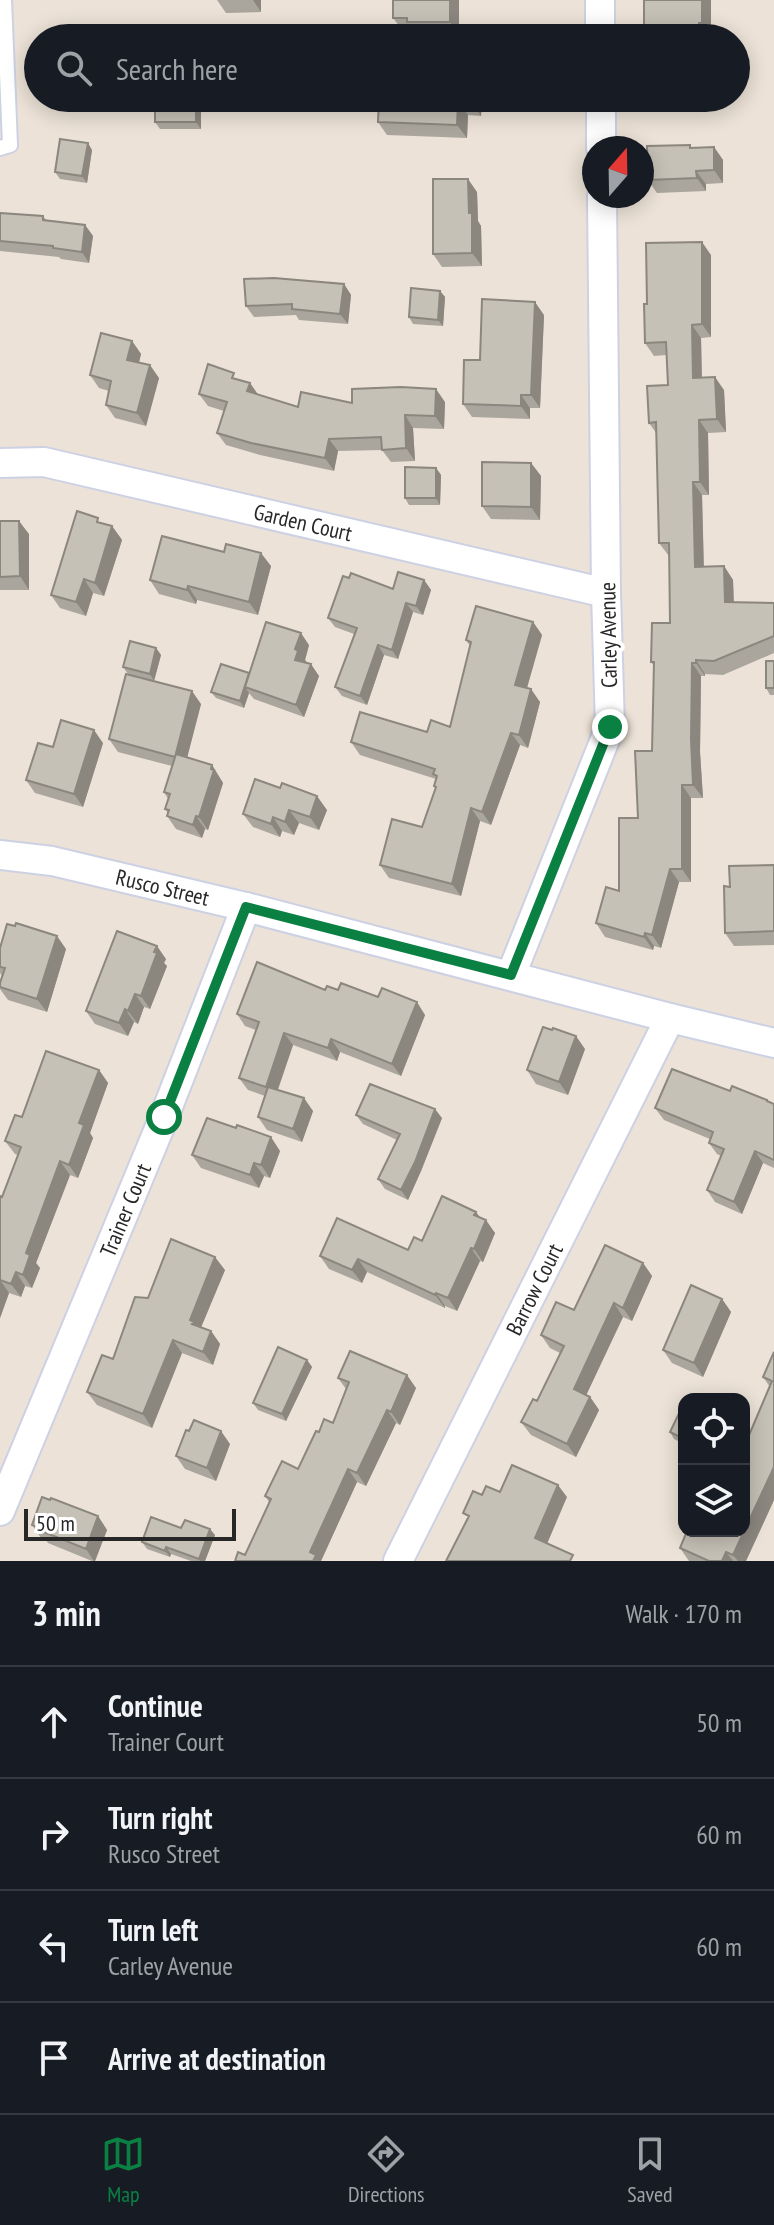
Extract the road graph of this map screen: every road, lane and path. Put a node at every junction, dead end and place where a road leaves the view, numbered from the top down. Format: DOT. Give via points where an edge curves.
graph roads {
  1 [pos="4,0"];
  2 [pos="600,0"];
  3 [pos="600,24"];
  4 [pos="601,112"];
  5 [pos="601,136"];
  6 [pos="0,148"];
  7 [pos="602,208"];
  8 [pos="0,463"];
  9 [pos="606,593"];
  10 [pos="0,855"];
  11 [pos="246,907"];
  12 [pos="511,975"];
  13 [pos="670,1018"];
  14 [pos="774,1043"];
  15 [pos="0,1511"];
  16 [pos="398,1561"];
  1 -- 6 [label="lane" via="10,145"];
  2 -- 3 [label="street"];
  4 -- 5 [label="street"];
  7 -- 9 [label="street, Carley Avenue"];
  8 -- 9 [label="street, Garden Court" via="44,462"];
  9 -- 12 [label="street, Carley Avenue" via="610,727"];
  10 -- 11 [label="street, Rusco Street" via="52,861"];
  11 -- 12 [label="street, Rusco Street"];
  11 -- 15 [label="street, Trainer Court"];
  12 -- 13 [label="street"];
  13 -- 14 [label="street"];
  13 -- 16 [label="street, Barrow Court"];
}
